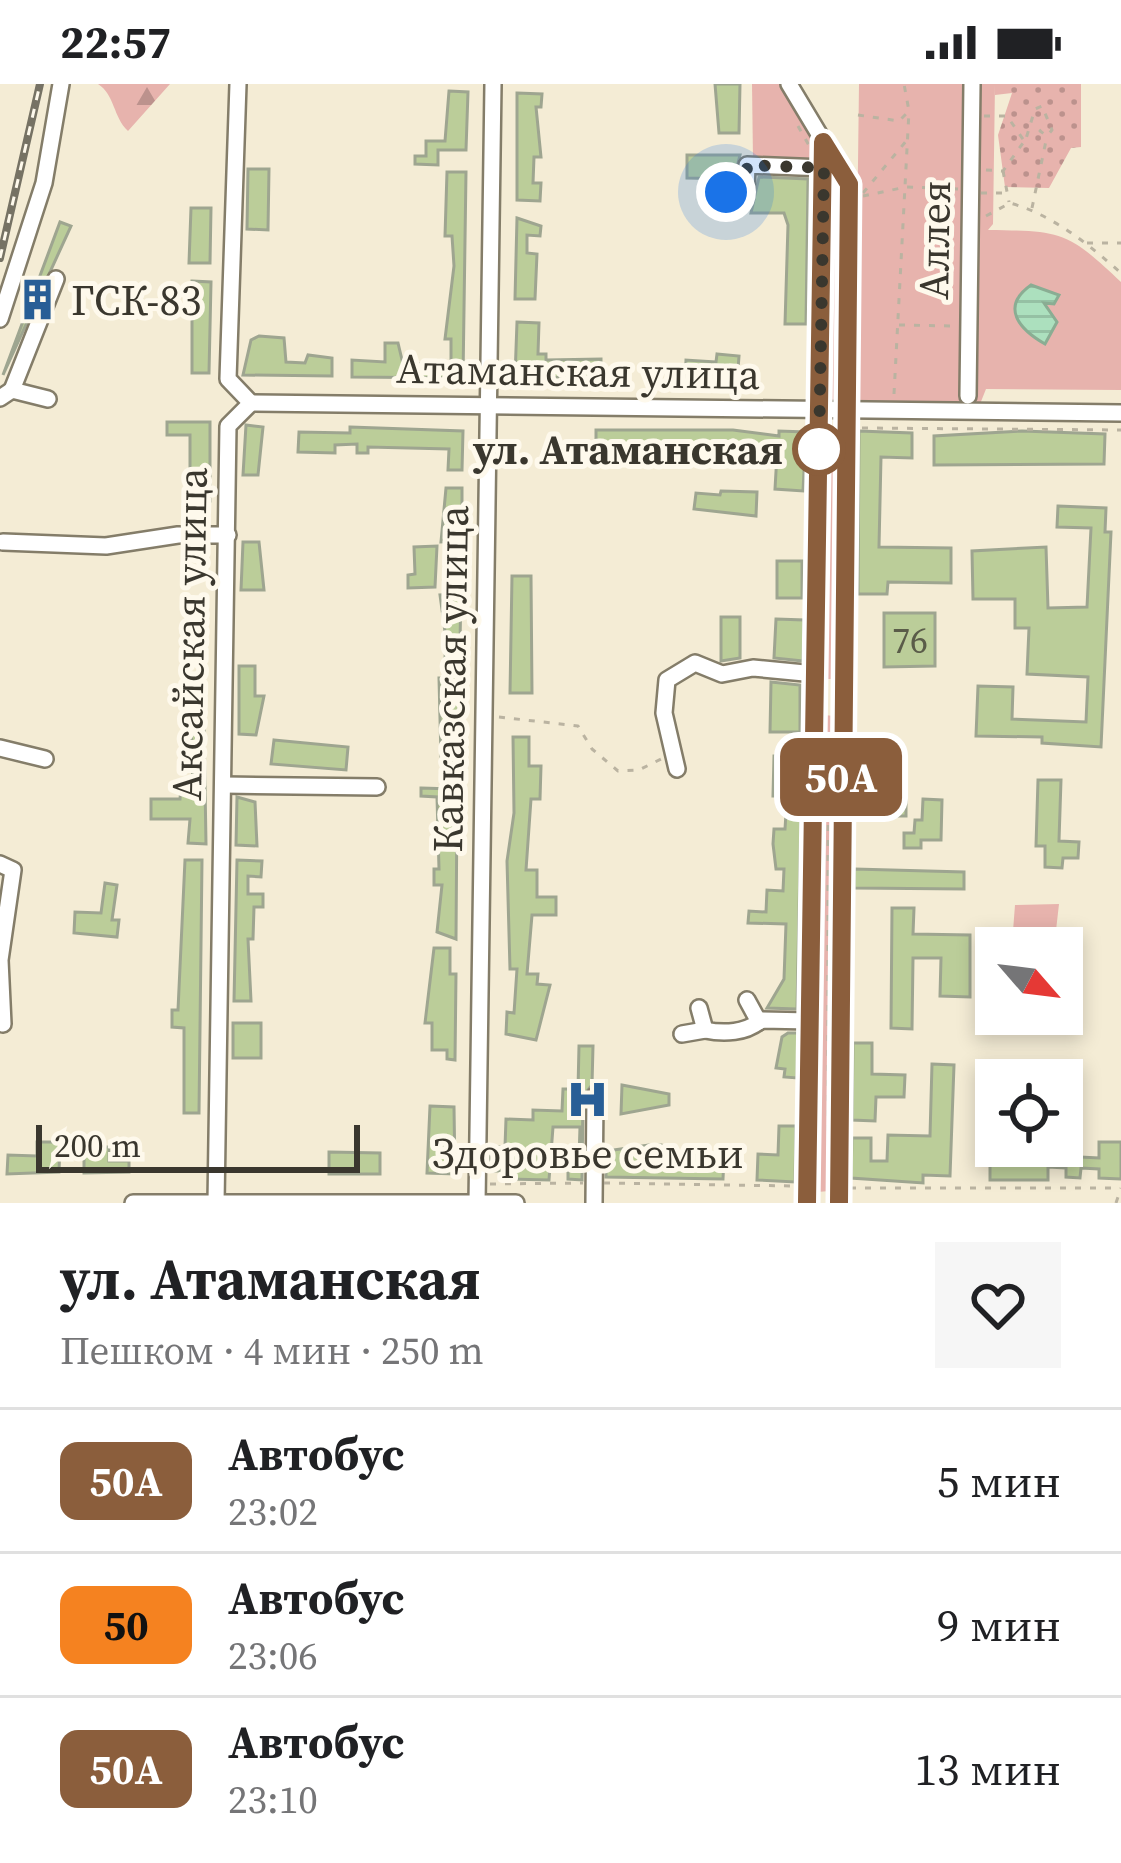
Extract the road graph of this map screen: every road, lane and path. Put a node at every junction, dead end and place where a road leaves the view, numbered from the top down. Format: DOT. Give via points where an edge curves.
graph roads {
  1 [pos="61,84"];
  2 [pos="238,84"];
  3 [pos="493,84"];
  4 [pos="789,84"];
  5 [pos="904,84"];
  6 [pos="972,84"];
  7 [pos="909,111"];
  8 [pos="858,115"];
  9 [pos="971,116"];
  10 [pos="908,139"];
  11 [pos="823,142"];
  12 [pos="1024,142"];
  13 [pos="824,168"];
  14 [pos="971,170"];
  15 [pos="1003,171"];
  16 [pos="906,187"];
  17 [pos="726,192"];
  18 [pos="971,193"];
  19 [pos="1003,193"];
  20 [pos="854,197"];
  21 [pos="1010,203"];
  22 [pos="1031,209"];
  23 [pos="970,224"];
  24 [pos="1087,242"];
  25 [pos="1121,243"];
  26 [pos="1121,273"];
  27 [pos="56,279"];
  28 [pos="0,319"];
  29 [pos="899,325"];
  30 [pos="969,326"];
  31 [pos="6,394"];
  32 [pos="894,394"];
  33 [pos="968,396"];
  34 [pos="48,399"];
  35 [pos="251,403"];
  36 [pos="491,407"];
  37 [pos="819,410"];
  38 [pos="843,410"];
  39 [pos="1121,413"];
  40 [pos="843,430"];
  41 [pos="1121,430"];
  42 [pos="228,535"];
  43 [pos="3,542"];
  44 [pos="815,674"];
  45 [pos="486,717"];
  46 [pos="0,748"];
  47 [pos="45,759"];
  48 [pos="675,761"];
  49 [pos="224,784"];
  50 [pos="377,787"];
  51 [pos="0,864"];
  52 [pos="747,1000"];
  53 [pos="699,1008"];
  54 [pos="810,1021"];
  55 [pos="759,1022"];
  56 [pos="4,1024"];
  57 [pos="705,1030"];
  58 [pos="682,1034"];
  59 [pos="595,1096"];
  60 [pos="845,1174"];
  61 [pos="594,1183"];
  62 [pos="477,1184"];
  63 [pos="1121,1188"];
  64 [pos="807,1195"];
  65 [pos="216,1202"];
  66 [pos="133,1203"];
  67 [pos="477,1203"];
  68 [pos="516,1203"];
  69 [pos="594,1203"];
  70 [pos="842,1203"];
  71 [pos="1116,1203"];
  1 -- 28 [label="street" via="44,183"];
  2 -- 35 [label="street" via="228,379"];
  3 -- 36 [label="street, Кавказская улица"];
  4 -- 11 [label="street"];
  5 -- 7 [label="path"];
  6 -- 9 [label="street, Аллея"];
  7 -- 8 [label="path" via="899,122"];
  7 -- 10 [label="path"];
  9 -- 12 [label="path" via="1007,116"];
  9 -- 14 [label="street, Аллея"];
  10 -- 16 [label="path"];
  10 -- 20 [label="path"];
  11 -- 13 [label="street"];
  11 -- 20 [label="street"];
  12 -- 15 [label="path"];
  12 -- 22 [label="path" via="1042,106 1040,131 1047,136"];
  13 -- 17 [label="street" via="747,165 746,192"];
  13 -- 37 [label="street"];
  14 -- 15 [label="path"];
  14 -- 18 [label="street, Аллея"];
  15 -- 19 [label="path"];
  16 -- 18 [label="path"];
  16 -- 20 [label="path"];
  16 -- 29 [label="path"];
  18 -- 19 [label="path"];
  18 -- 23 [label="street, Аллея"];
  19 -- 21 [label="path"];
  20 -- 38 [label="street"];
  21 -- 22 [label="path"];
  21 -- 23 [label="path"];
  22 -- 24 [label="path"];
  23 -- 30 [label="street, Аллея"];
  24 -- 25 [label="path"];
  24 -- 26 [label="path"];
  27 -- 31 [label="street"];
  29 -- 30 [label="path"];
  29 -- 32 [label="path"];
  30 -- 33 [label="street, Аллея"];
  31 -- 34 [label="street"];
  35 -- 36 [label="street, Атаманская улица"];
  35 -- 42 [label="street, Аксайская улица" via="228,426"];
  36 -- 37 [label="street, Атаманская улица"];
  36 -- 45 [label="street, Кавказская улица"];
  37 -- 38 [label="street, Атаманская улица"];
  37 -- 44 [label="street"];
  38 -- 39 [label="street, Атаманская улица"];
  38 -- 40 [label="street"];
  40 -- 41 [label="path"];
  40 -- 70 [label="street"];
  42 -- 43 [label="street" via="106,546"];
  42 -- 49 [label="street, Аксайская улица"];
  44 -- 48 [label="street" via="722,674 694,663 667,680 664,713"];
  44 -- 54 [label="street"];
  45 -- 48 [label="path" via="578,726 618,771"];
  45 -- 62 [label="street, Кавказская улица"];
  46 -- 47 [label="street"];
  49 -- 50 [label="street"];
  49 -- 65 [label="street, Аксайская улица"];
  51 -- 56 [label="street" via="13,870 1,960"];
  52 -- 55 [label="street"];
  53 -- 57 [label="street"];
  54 -- 55 [label="street"];
  54 -- 64 [label="street"];
  55 -- 57 [label="street"];
  57 -- 58 [label="street"];
  59 -- 61 [label="street"];
  60 -- 70 [label="path"];
  61 -- 62 [label="path"];
  61 -- 64 [label="path"];
  61 -- 69 [label="street"];
  62 -- 67 [label="street, Кавказская улица"];
  63 -- 71 [label="path"];
  65 -- 66 [label="street"];
  65 -- 67 [label="street"];
  67 -- 68 [label="street"];
}
